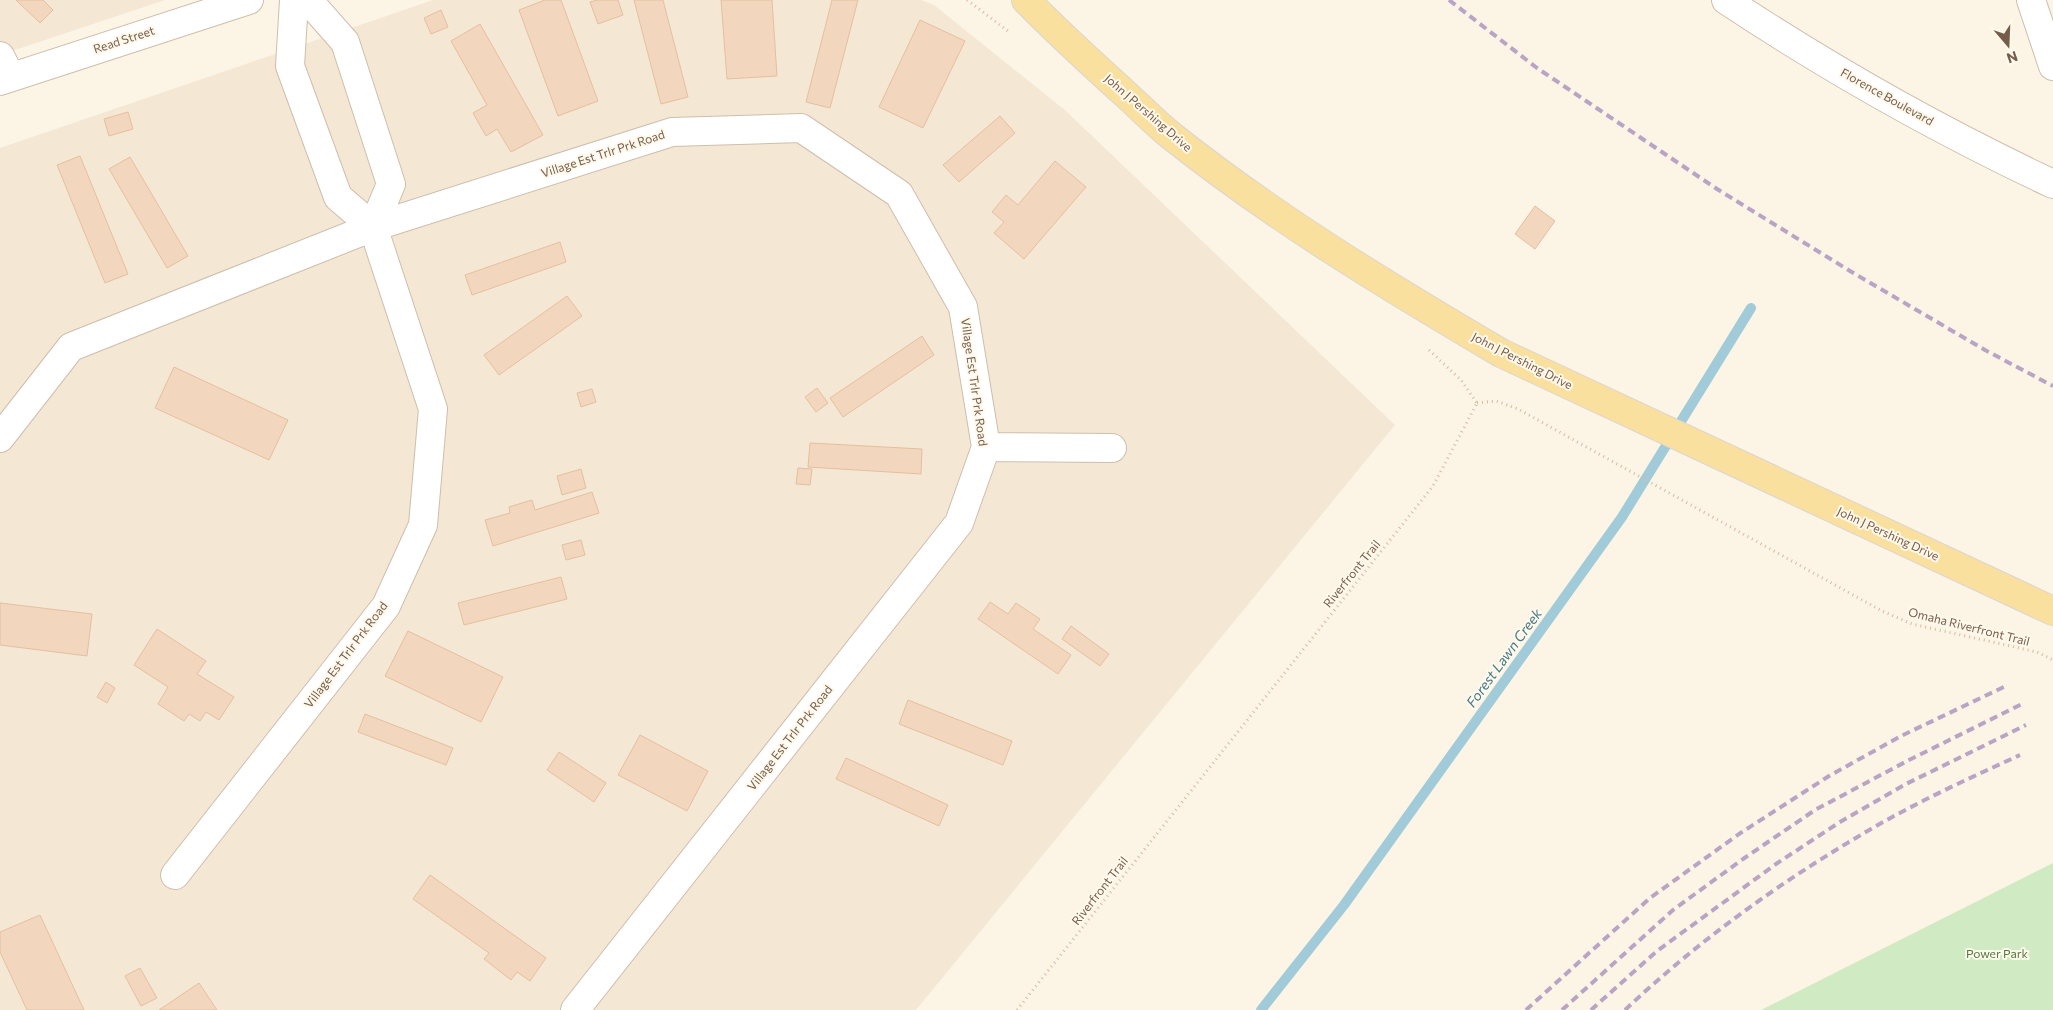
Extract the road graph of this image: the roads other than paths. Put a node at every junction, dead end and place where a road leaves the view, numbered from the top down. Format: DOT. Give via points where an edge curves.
graph roads {
  1 [pos="248,0"];
  2 [pos="294,0"];
  3 [pos="308,0"];
  4 [pos="1006,0"];
  5 [pos="1026,0"];
  6 [pos="1726,0"];
  7 [pos="2031,0"];
  8 [pos="1061,36"];
  9 [pos="2053,66"];
  10 [pos="4,71"];
  11 [pos="2051,175"];
  12 [pos="373,227"];
  13 [pos="0,438"];
  14 [pos="986,447"];
  15 [pos="1112,448"];
  16 [pos="2053,611"];
  17 [pos="175,875"];
  18 [pos="575,1010"];
  1 -- 10 [label="street, Read Street"];
  2 -- 12 [label="street" via="290,66 338,197"];
  3 -- 12 [label="street" via="345,42 391,184"];
  4 -- 8 [label="main road"];
  5 -- 8 [label="main road, John J Pershing Drive"];
  6 -- 11 [label="street, Florence Boulevard" via="1782,37 1892,101"];
  7 -- 9 [label="street"];
  8 -- 16 [label="main road, John J Pershing Drive" via="1169,134 1291,224 1501,353"];
  12 -- 13 [label="street, Village Est Trlr Prk Road" via="71,347"];
  12 -- 14 [label="street, Village Est Trlr Prk Road" via="672,132 801,128 899,194 962,307"];
  12 -- 17 [label="street, Village Est Trlr Prk Road" via="433,409 423,525 386,606"];
  14 -- 15 [label="street"];
  14 -- 18 [label="street, Village Est Trlr Prk Road" via="959,523"];
}
